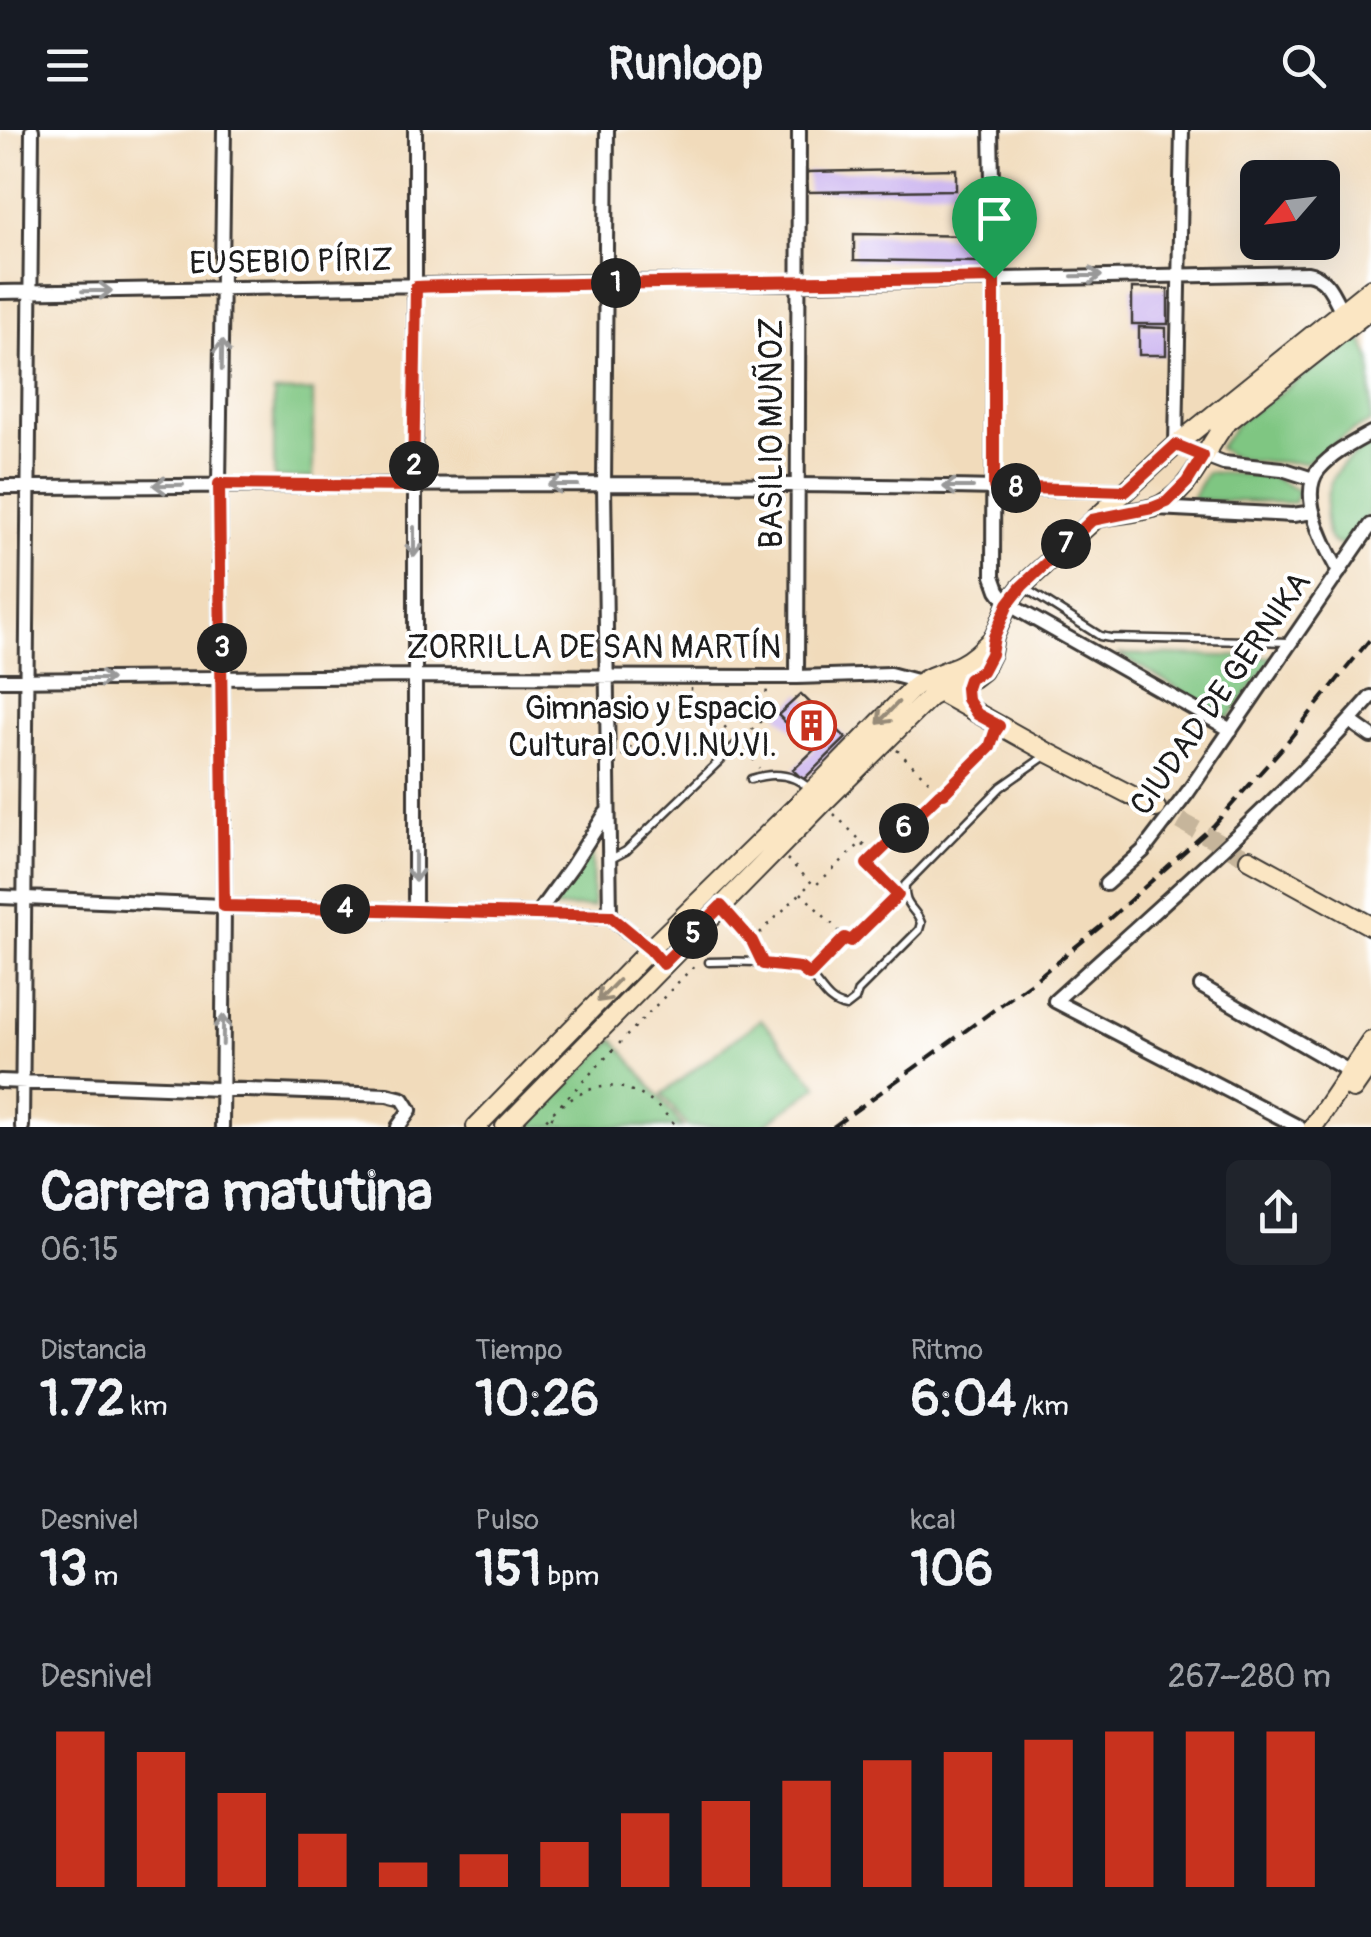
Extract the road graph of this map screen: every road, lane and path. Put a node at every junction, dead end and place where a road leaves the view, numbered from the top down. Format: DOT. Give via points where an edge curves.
graph roads {
  1 [pos="32,130"];
  2 [pos="224,130"];
  3 [pos="414,130"];
  4 [pos="607,130"];
  5 [pos="799,130"];
  6 [pos="991,130"];
  7 [pos="1182,130"];
  8 [pos="1179,275"];
  9 [pos="994,278"];
  10 [pos="606,282"];
  11 [pos="800,283"];
  12 [pos="416,287"];
  13 [pos="1371,288"];
  14 [pos="224,289"];
  15 [pos="0,292"];
  16 [pos="30,292"];
  17 [pos="1342,312"];
  18 [pos="1369,318"];
  19 [pos="1371,434"];
  20 [pos="1176,445"];
  21 [pos="1203,456"];
  22 [pos="1313,478"];
  23 [pos="219,484"];
  24 [pos="604,485"];
  25 [pos="28,486"];
  26 [pos="413,486"];
  27 [pos="798,486"];
  28 [pos="0,487"];
  29 [pos="994,487"];
  30 [pos="1126,491"];
  31 [pos="1144,509"];
  32 [pos="1313,512"];
  33 [pos="1092,520"];
  34 [pos="1371,526"];
  35 [pos="1339,572"];
  36 [pos="1022,586"];
  37 [pos="1008,604"];
  38 [pos="994,637"];
  39 [pos="1289,642"];
  40 [pos="415,676"];
  41 [pos="606,676"];
  42 [pos="768,677"];
  43 [pos="797,677"];
  44 [pos="27,679"];
  45 [pos="223,679"];
  46 [pos="969,679"];
  47 [pos="0,680"];
  48 [pos="920,682"];
  49 [pos="939,691"];
  50 [pos="1371,697"];
  51 [pos="977,714"];
  52 [pos="1350,722"];
  53 [pos="999,726"];
  54 [pos="1232,730"];
  55 [pos="1371,736"];
  56 [pos="887,739"];
  57 [pos="739,742"];
  58 [pos="1048,753"];
  59 [pos="606,771"];
  60 [pos="764,775"];
  61 [pos="751,779"];
  62 [pos="940,793"];
  63 [pos="817,797"];
  64 [pos="1156,808"];
  65 [pos="607,811"];
  66 [pos="862,842"];
  67 [pos="777,849"];
  68 [pos="875,856"];
  69 [pos="1249,859"];
  70 [pos="608,860"];
  71 [pos="867,864"];
  72 [pos="811,883"];
  73 [pos="1106,884"];
  74 [pos="801,893"];
  75 [pos="0,896"];
  76 [pos="25,898"];
  77 [pos="224,906"];
  78 [pos="721,906"];
  79 [pos="415,911"];
  80 [pos="538,914"];
  81 [pos="610,916"];
  82 [pos="1371,926"];
  83 [pos="845,938"];
  84 [pos="752,941"];
  85 [pos="650,949"];
  86 [pos="708,962"];
  87 [pos="663,964"];
  88 [pos="763,964"];
  89 [pos="809,975"];
  90 [pos="1201,986"];
  91 [pos="1371,1041"];
  92 [pos="1360,1071"];
  93 [pos="0,1080"];
  94 [pos="22,1081"];
  95 [pos="223,1089"];
  96 [pos="559,1106"];
  97 [pos="22,1127"];
  98 [pos="222,1127"];
  99 [pos="398,1127"];
  100 [pos="476,1127"];
  101 [pos="505,1127"];
  102 [pos="539,1127"];
  103 [pos="546,1127"];
  104 [pos="677,1127"];
  105 [pos="1299,1127"];
  106 [pos="1313,1127"];
  107 [pos="1328,1127"];
  1 -- 16 [label="street"];
  2 -- 14 [label="street"];
  3 -- 12 [label="street"];
  4 -- 10 [label="street"];
  5 -- 11 [label="street, BASILIO MUÑOZ"];
  6 -- 9 [label="street"];
  7 -- 8 [label="street"];
  9 -- 8 [label="street, EUSEBIO PÍRIZ, one-way"];
  8 -- 17 [label="street, EUSEBIO PÍRIZ" via="1317,274"];
  8 -- 20 [label="street"];
  9 -- 11 [label="street, EUSEBIO PÍRIZ"];
  9 -- 29 [label="street"];
  10 -- 11 [label="street, EUSEBIO PÍRIZ"];
  10 -- 12 [label="street, EUSEBIO PÍRIZ"];
  10 -- 24 [label="street"];
  11 -- 27 [label="street, BASILIO MUÑOZ"];
  12 -- 14 [label="street, EUSEBIO PÍRIZ"];
  12 -- 26 [label="street"];
  13 -- 17 [label="street"];
  16 -- 14 [label="street, EUSEBIO PÍRIZ, one-way"];
  23 -- 14 [label="street, one-way"];
  15 -- 16 [label="street, EUSEBIO PÍRIZ"];
  16 -- 25 [label="street"];
  17 -- 20 [label="street"];
  18 -- 21 [label="street" via="1226,424"];
  19 -- 22 [label="street" via="1348,445"];
  20 -- 21 [label="street"];
  20 -- 30 [label="street"];
  21 -- 22 [label="street"];
  21 -- 31 [label="street" via="1174,497"];
  22 -- 32 [label="street"];
  23 -- 25 [label="street, one-way"];
  23 -- 26 [label="street"];
  23 -- 45 [label="street"];
  24 -- 26 [label="street, one-way"];
  24 -- 27 [label="street"];
  24 -- 41 [label="street"];
  25 -- 28 [label="street"];
  25 -- 44 [label="street"];
  26 -- 40 [label="street, one-way"];
  29 -- 27 [label="street, one-way"];
  27 -- 43 [label="street, BASILIO MUÑOZ"];
  29 -- 30 [label="street"];
  29 -- 37 [label="street" via="993,576"];
  30 -- 31 [label="street"];
  30 -- 33 [label="street"];
  31 -- 32 [label="street"];
  31 -- 33 [label="street"];
  32 -- 35 [label="street"];
  33 -- 36 [label="street"];
  34 -- 35 [label="street, CIUDAD DE GERNIKA"];
  35 -- 39 [label="street, CIUDAD DE GERNIKA"];
  36 -- 37 [label="street"];
  36 -- 39 [label="lane" via="1100,636"];
  37 -- 38 [label="street"];
  37 -- 54 [label="street"];
  38 -- 46 [label="street" via="982,671"];
  38 -- 48 [label="street" via="964,663"];
  39 -- 54 [label="street, CIUDAD DE GERNIKA"];
  40 -- 41 [label="street, ZORRILLA DE SAN MARTÍN"];
  40 -- 45 [label="street, ZORRILLA DE SAN MARTÍN"];
  40 -- 79 [label="street, one-way"];
  41 -- 42 [label="street, ZORRILLA DE SAN MARTÍN"];
  41 -- 59 [label="street"];
  42 -- 43 [label="street, ZORRILLA DE SAN MARTÍN"];
  42 -- 57 [label="path" via="764,718"];
  43 -- 48 [label="street, ZORRILLA DE SAN MARTÍN" via="890,674"];
  44 -- 45 [label="street, ZORRILLA DE SAN MARTÍN, one-way"];
  44 -- 47 [label="street, ZORRILLA DE SAN MARTÍN"];
  44 -- 76 [label="street"];
  45 -- 77 [label="street"];
  46 -- 49 [label="street"];
  46 -- 51 [label="street" via="967,699"];
  48 -- 49 [label="street, ZORRILLA DE SAN MARTÍN"];
  48 -- 63 [label="street, one-way"];
  49 -- 51 [label="street, ZORRILLA DE SAN MARTÍN"];
  49 -- 56 [label="street"];
  50 -- 52 [label="street"];
  51 -- 53 [label="street, ZORRILLA DE SAN MARTÍN"];
  52 -- 55 [label="street"];
  52 -- 105 [label="street" via="1056,1001"];
  53 -- 58 [label="street, ZORRILLA DE SAN MARTÍN"];
  53 -- 62 [label="path" via="990,747"];
  54 -- 73 [label="street, CIUDAD DE GERNIKA" via="1143,850"];
  56 -- 62 [label="path"];
  56 -- 63 [label="street"];
  57 -- 59 [label="path" via="691,694"];
  57 -- 60 [label="path"];
  57 -- 70 [label="lane" via="626,851"];
  58 -- 64 [label="street, ZORRILLA DE SAN MARTÍN"];
  58 -- 89 [label="lane" via="1001,787 905,885 919,930 855,1000 835,1005"];
  59 -- 65 [label="street"];
  60 -- 61 [label="lane"];
  60 -- 63 [label="lane" via="800,780"];
  62 -- 68 [label="path"];
  63 -- 66 [label="path"];
  63 -- 67 [label="street"];
  63 -- 85 [label="street"];
  65 -- 70 [label="street"];
  65 -- 80 [label="street"];
  66 -- 68 [label="path"];
  66 -- 71 [label="path"];
  66 -- 72 [label="path" via="818,885"];
  67 -- 72 [label="path"];
  67 -- 78 [label="street"];
  68 -- 71 [label="path"];
  69 -- 82 [label="street"];
  70 -- 81 [label="street"];
  71 -- 83 [label="path" via="898,895 851,941"];
  72 -- 74 [label="path"];
  74 -- 83 [label="path"];
  74 -- 84 [label="path"];
  75 -- 76 [label="street"];
  76 -- 77 [label="street"];
  76 -- 94 [label="street"];
  77 -- 79 [label="street"];
  95 -- 77 [label="street, one-way"];
  78 -- 84 [label="lane"];
  78 -- 87 [label="street"];
  79 -- 80 [label="street"];
  80 -- 81 [label="street"];
  81 -- 85 [label="street"];
  83 -- 89 [label="path"];
  84 -- 88 [label="lane"];
  85 -- 87 [label="street"];
  85 -- 100 [label="street, one-way"];
  86 -- 88 [label="lane"];
  86 -- 96 [label="path" via="690,968"];
  87 -- 101 [label="street"];
  88 -- 89 [label="lane"];
  90 -- 92 [label="street"];
  91 -- 92 [label="street"];
  92 -- 106 [label="street"];
  92 -- 107 [label="street"];
  93 -- 94 [label="street"];
  94 -- 95 [label="street"];
  94 -- 97 [label="street"];
  95 -- 98 [label="street"];
  95 -- 99 [label="street" via="387,1095 403,1099 410,1110"];
  96 -- 102 [label="path"];
  96 -- 103 [label="path"];
  96 -- 104 [label="path" via="590,1089 623,1088 644,1094"];
}
